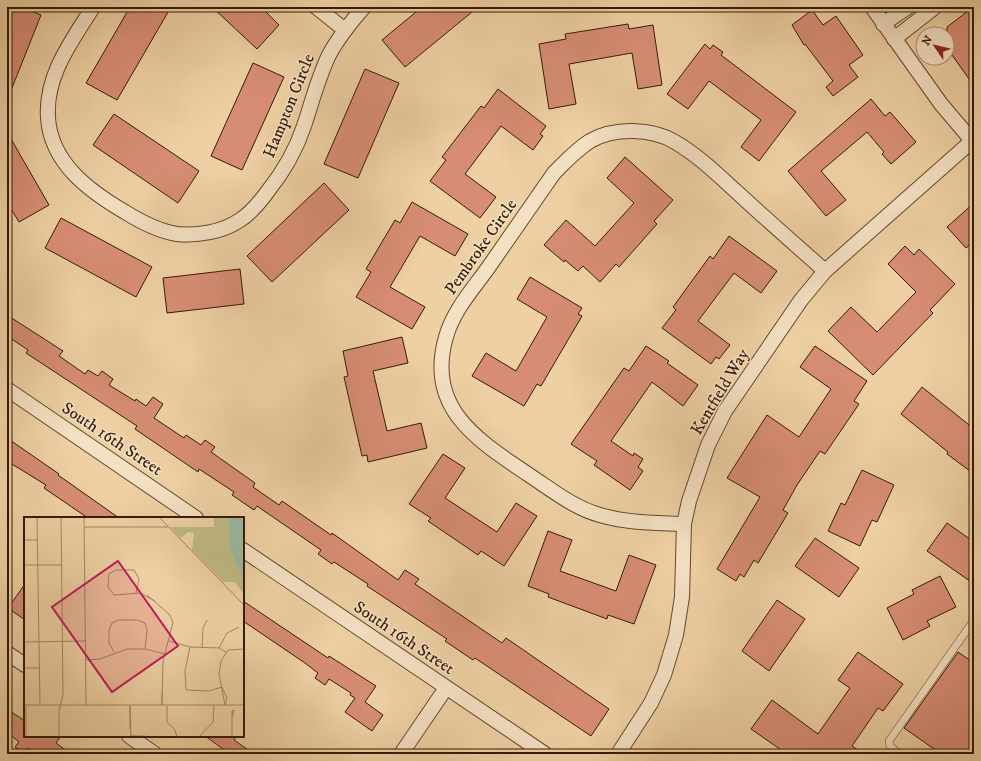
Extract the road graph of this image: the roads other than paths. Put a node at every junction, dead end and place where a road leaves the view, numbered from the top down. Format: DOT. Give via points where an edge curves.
graph roads {
  1 [pos="93,7"];
  2 [pos="316,7"];
  3 [pos="364,7"];
  4 [pos="872,7"];
  5 [pos="908,7"];
  6 [pos="935,7"];
  7 [pos="883,24"];
  8 [pos="345,30"];
  9 [pos="894,39"];
  10 [pos="973,142"];
  11 [pos="825,271"];
  12 [pos="7,389"];
  13 [pos="195,517"];
  14 [pos="684,524"];
  15 [pos="244,551"];
  16 [pos="974,620"];
  17 [pos="7,653"];
  18 [pos="24,664"];
  19 [pos="446,688"];
  20 [pos="130,737"];
  21 [pos="155,754"];
  22 [pos="401,754"];
  23 [pos="545,754"];
  24 [pos="618,754"];
  25 [pos="899,754"];
  1 -- 8 [label="street, Hampton Circle" via="58,64 51,81 48,119 53,143 62,160 74,174 101,198 146,224 176,234 214,232 240,221 259,203 293,154 320,77"];
  2 -- 8 [label="street"];
  3 -- 8 [label="street, Hampton Circle"];
  4 -- 7 [label="street"];
  5 -- 7 [label="street"];
  6 -- 9 [label="street"];
  7 -- 9 [label="street"];
  9 -- 10 [label="street" via="941,104"];
  10 -- 11 [label="street, Kentfield Way"];
  11 -- 14 [label="street, Kentfield Way" via="801,300 725,411 704,456"];
  11 -- 14 [label="street, Pembroke Circle" via="688,150 658,134 627,131 592,140 572,154 546,185 452,321 443,352 444,386 461,423 481,442 568,502 584,510 627,520"];
  12 -- 13 [label="street, South 16th Street"];
  14 -- 24 [label="street, Kentfield Way" via="682,597 676,635 664,675 651,703"];
  15 -- 19 [label="street, South 16th Street"];
  16 -- 25 [label="lane" via="889,742"];
  17 -- 18 [label="street"];
  19 -- 22 [label="street"];
  19 -- 23 [label="street, South 16th Street"];
  20 -- 21 [label="street"];
}
